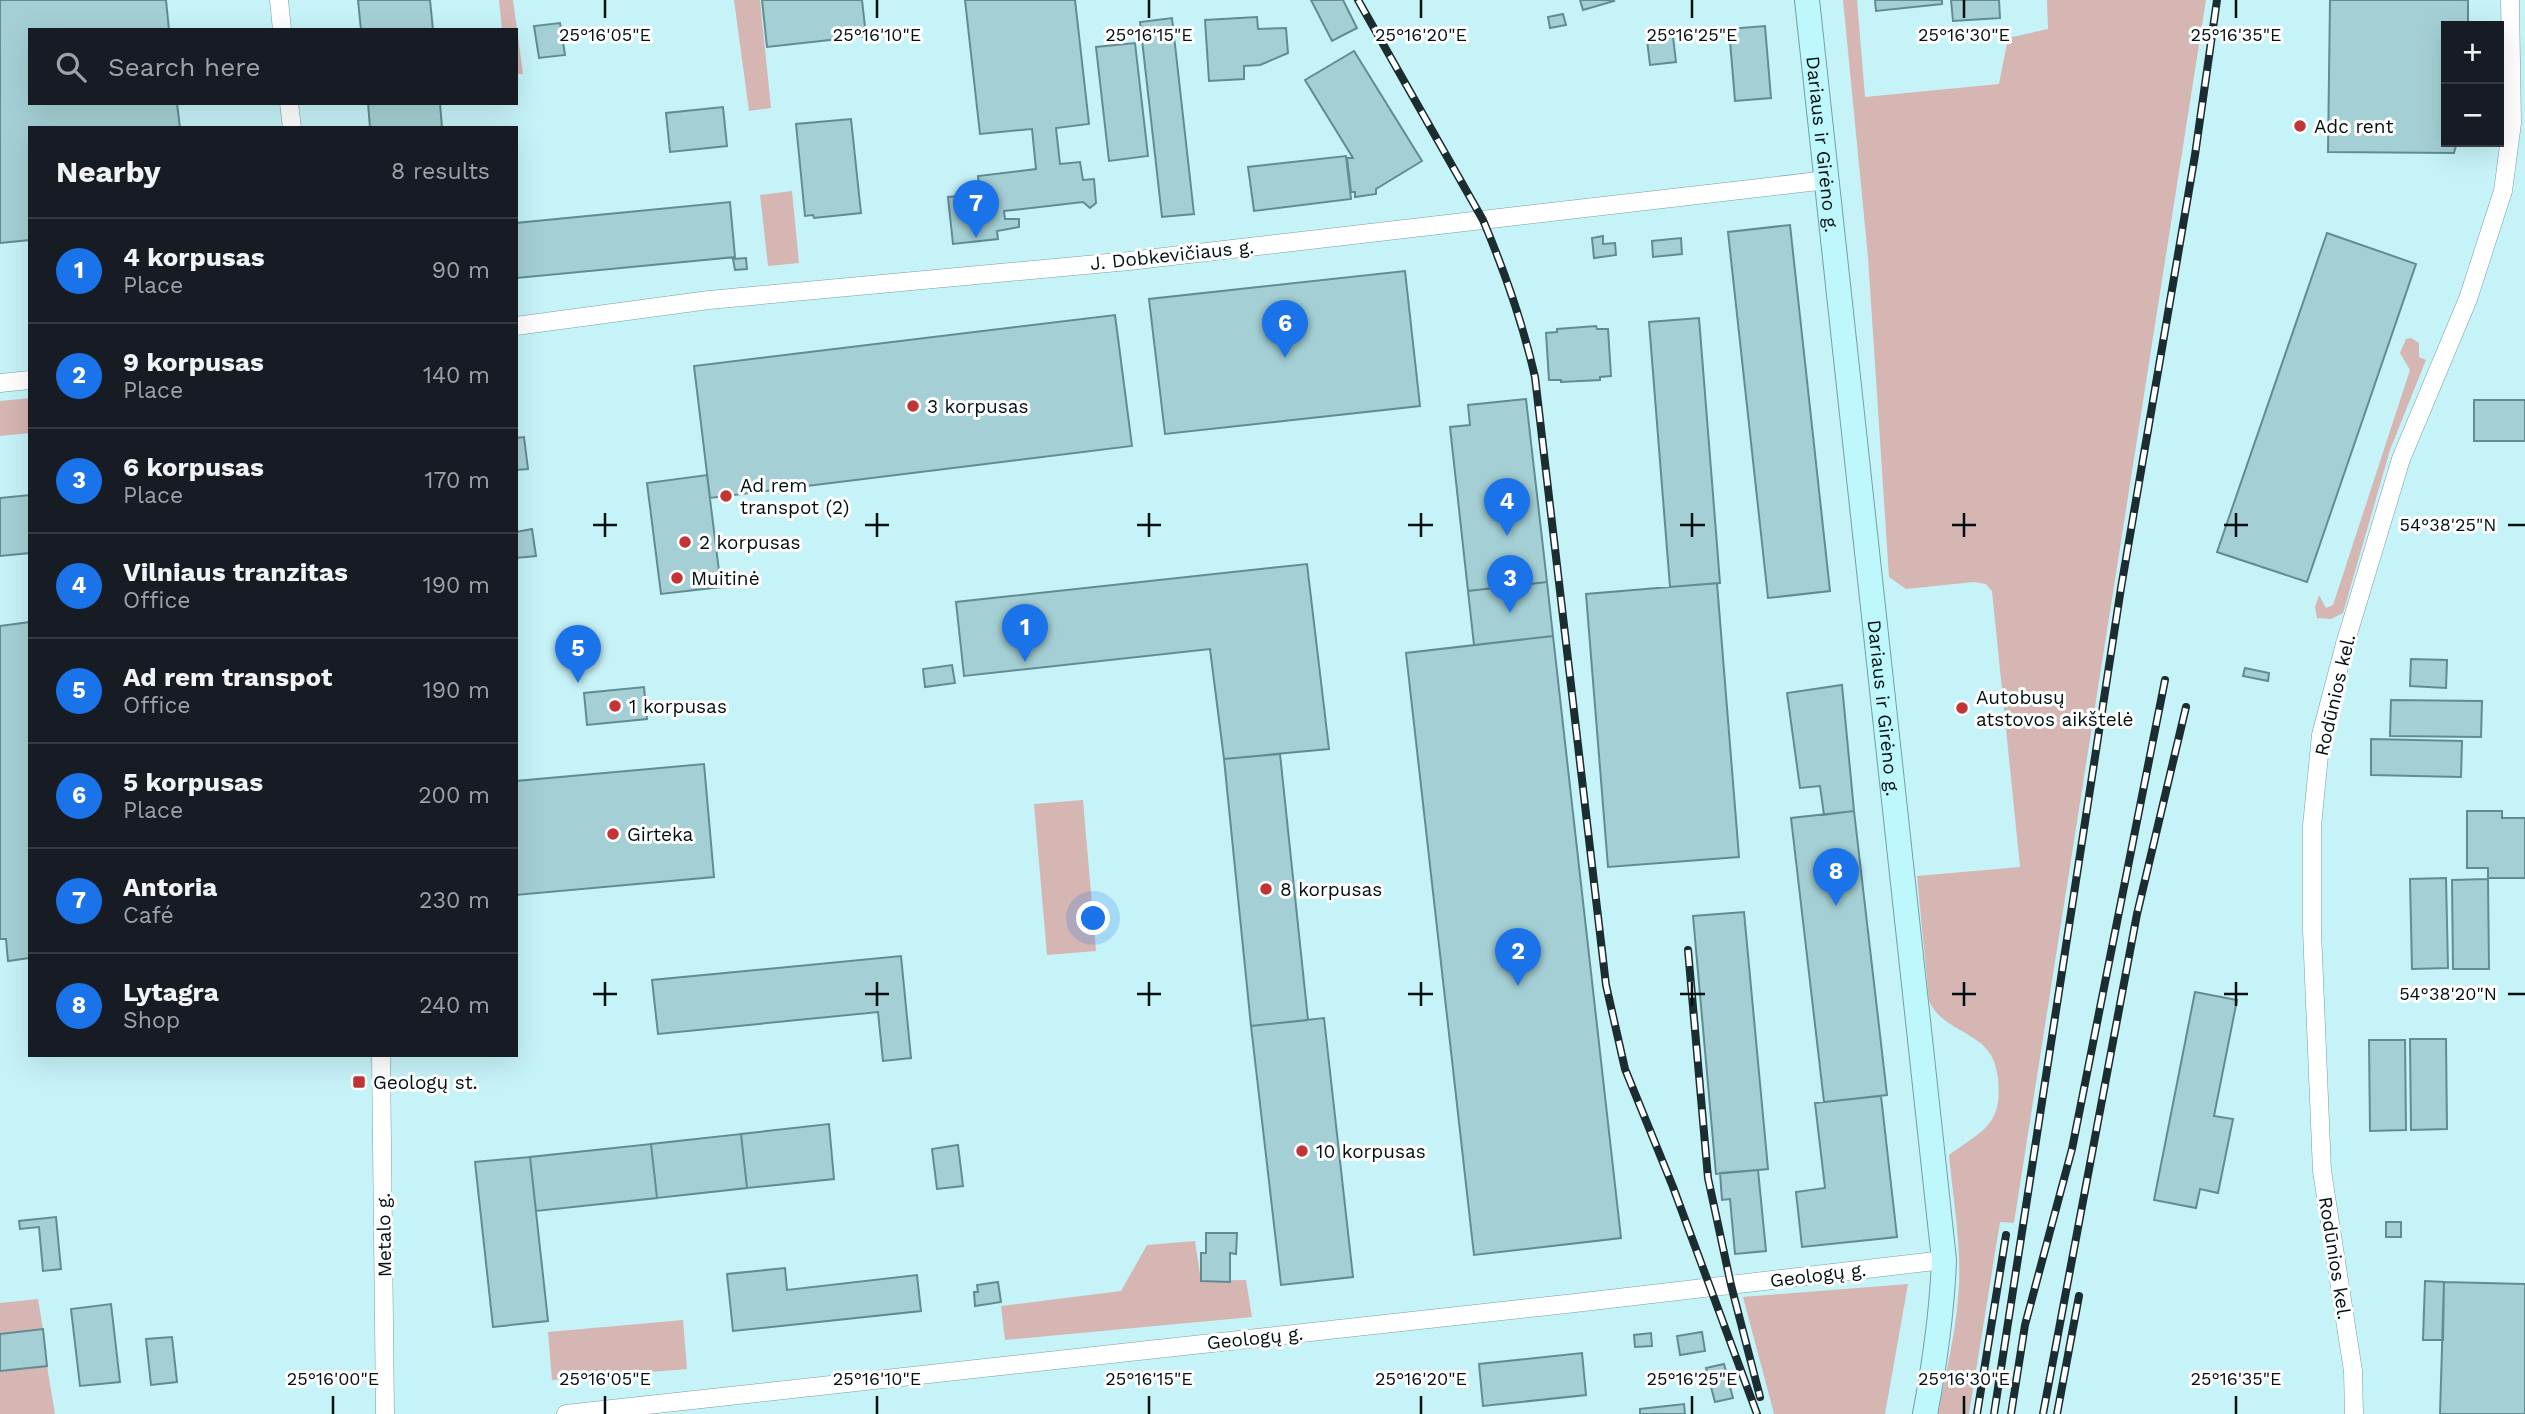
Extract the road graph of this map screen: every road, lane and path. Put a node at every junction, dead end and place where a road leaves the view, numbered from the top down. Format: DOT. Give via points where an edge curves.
graph roads {
  1 [pos="279,0"];
  2 [pos="1807,0"];
  3 [pos="2510,0"];
  4 [pos="282,28"];
  5 [pos="289,105"];
  6 [pos="292,126"];
  7 [pos="1827,180"];
  8 [pos="518,326"];
  9 [pos="28,380"];
  10 [pos="0,383"];
  11 [pos="381,1057"];
  12 [pos="1944,1260"];
  13 [pos="385,1414"];
  14 [pos="566,1414"];
  15 [pos="1925,1414"];
  16 [pos="2354,1414"];
  1 -- 4 [label="street"];
  2 -- 7 [label="street, Dariaus ir Girėno g."];
  3 -- 16 [label="street, Rodūnios kel." via="2512,123 2503,191 2468,299 2401,459 2321,735 2312,826 2312,930 2322,1171 2353,1371"];
  5 -- 6 [label="street"];
  7 -- 8 [label="street, J. Dobkevičiaus g." via="1205,253 709,300"];
  7 -- 12 [label="street, Dariaus ir Girėno g."];
  9 -- 10 [label="street"];
  11 -- 13 [label="street, Metalo g."];
  12 -- 14 [label="street, Geologų g."];
  12 -- 15 [label="street, Dariaus ir Girėno g."];
}
